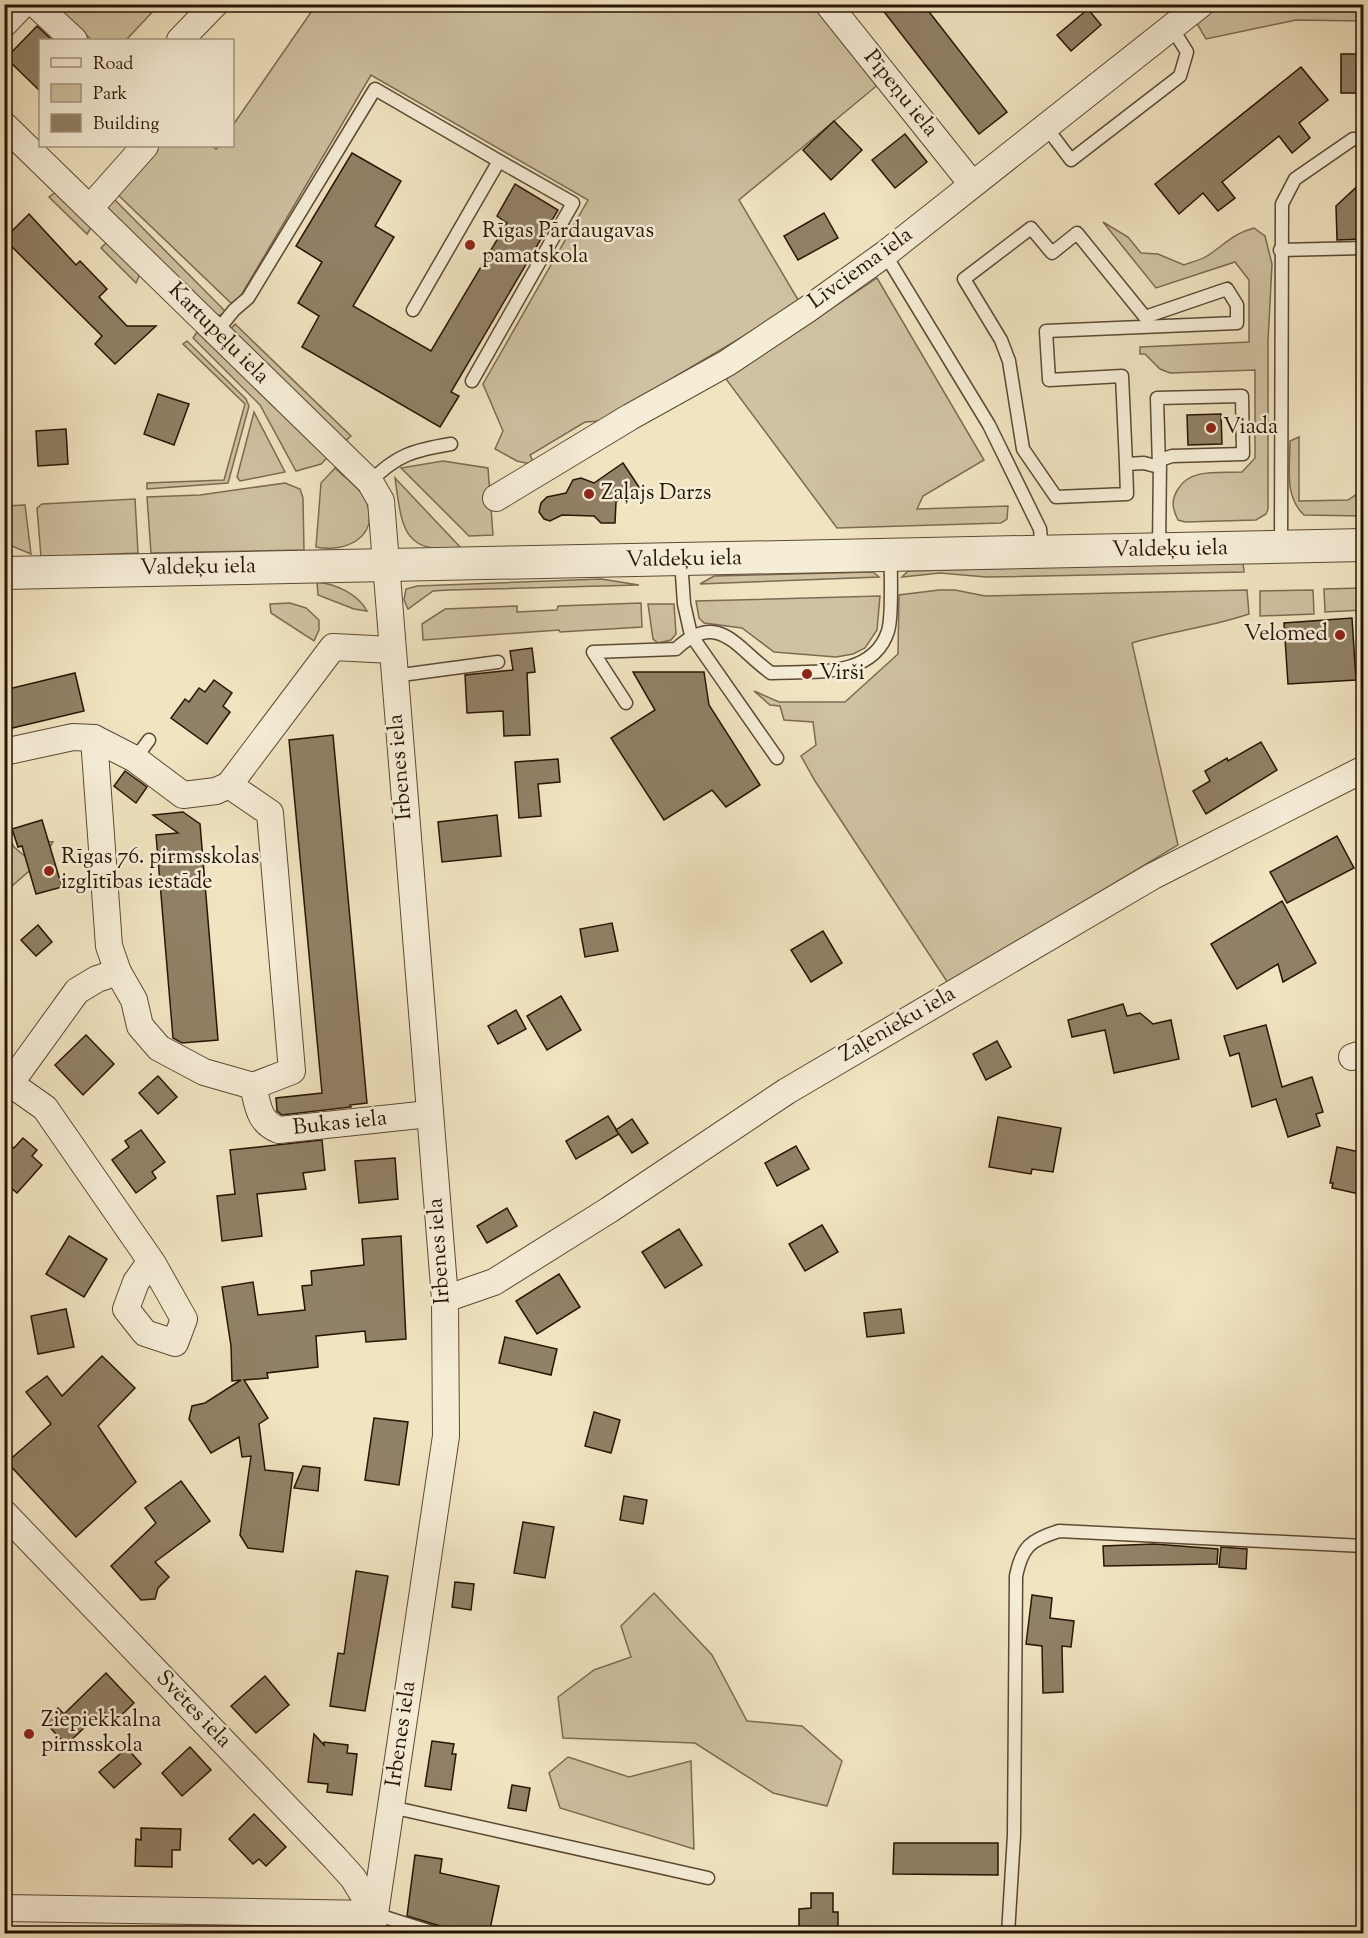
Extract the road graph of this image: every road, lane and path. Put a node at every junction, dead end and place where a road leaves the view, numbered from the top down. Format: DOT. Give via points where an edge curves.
graph roads {
  1 [pos="22,4"];
  2 [pos="35,4"];
  3 [pos="214,4"];
  4 [pos="828,4"];
  5 [pos="1201,4"];
  6 [pos="4,24"];
  7 [pos="1172,28"];
  8 [pos="73,39"];
  9 [pos="181,39"];
  10 [pos="4,125"];
  11 [pos="1046,127"];
  12 [pos="1364,139"];
  13 [pos="144,147"];
  14 [pos="499,161"];
  15 [pos="972,183"];
  16 [pos="90,208"];
  17 [pos="1364,248"];
  18 [pos="1280,250"];
  19 [pos="885,254"];
  20 [pos="413,310"];
  21 [pos="217,331"];
  22 [pos="472,381"];
  23 [pos="451,444"];
  24 [pos="1126,464"];
  25 [pos="1159,468"];
  26 [pos="370,482"];
  27 [pos="496,498"];
  28 [pos="1364,544"];
  29 [pos="1281,547"];
  30 [pos="1159,550"];
  31 [pos="1042,552"];
  32 [pos="891,555"];
  33 [pos="681,560"];
  34 [pos="386,565"];
  35 [pos="4,573"];
  36 [pos="691,635"];
  37 [pos="392,650"];
  38 [pos="498,662"];
  39 [pos="394,676"];
  40 [pos="626,703"];
  41 [pos="94,738"];
  42 [pos="4,752"];
  43 [pos="777,758"];
  44 [pos="1364,769"];
  45 [pos="229,785"];
  46 [pos="118,972"];
  47 [pos="253,1086"];
  48 [pos="8,1088"];
  49 [pos="429,1114"];
  50 [pos="151,1261"];
  51 [pos="445,1299"];
  52 [pos="4,1513"];
  53 [pos="1364,1546"];
  54 [pos="391,1807"];
  55 [pos="708,1878"];
  56 [pos="4,1908"];
  57 [pos="374,1924"];
  58 [pos="438,1934"];
  59 [pos="1008,1934"];
  1 -- 6 [label="street"];
  2 -- 8 [label="street"];
  3 -- 9 [label="street"];
  4 -- 15 [label="street, Pīpeņu iela"];
  5 -- 7 [label="street, Līvciema iela"];
  7 -- 11 [label="street, Līvciema iela"];
  7 -- 11 [label="lane" via="1187,52 1180,76 1071,160"];
  10 -- 16 [label="street, Kartupeļu iela"];
  11 -- 15 [label="street, Līvciema iela"];
  12 -- 18 [label="lane" via="1353,139 1295,179 1282,204"];
  13 -- 16 [label="street"];
  14 -- 20 [label="lane"];
  14 -- 21 [label="lane" via="375,89 248,298"];
  14 -- 22 [label="lane" via="573,203"];
  15 -- 19 [label="street, Līvciema iela"];
  16 -- 21 [label="street, Kartupeļu iela"];
  17 -- 18 [label="lane"];
  18 -- 29 [label="lane"];
  19 -- 27 [label="street, Līvciema iela" via="727,363"];
  19 -- 31 [label="lane" via="989,425 1040,529"];
  21 -- 26 [label="street, Kartupeļu iela"];
  23 -- 26 [label="lane" via="417,449 388,463"];
  24 -- 24 [label="lane" via="1127,494 1056,497 1023,449 1009,361 1001,340 964,279 1031,228 1052,253 1077,233 1145,317 1227,289 1237,305 1237,323 1046,331 1049,380 1122,376"];
  24 -- 25 [label="lane" via="1144,463"];
  25 -- 25 [label="lane" via="1165,457 1243,454 1242,396 1157,398"];
  25 -- 30 [label="lane"];
  26 -- 34 [label="street, Kartupeļu iela" via="381,501"];
  28 -- 29 [label="street, Valdeķu iela"];
  29 -- 30 [label="street, Valdeķu iela"];
  30 -- 31 [label="street, Valdeķu iela"];
  31 -- 32 [label="street, Valdeķu iela"];
  32 -- 33 [label="street, Valdeķu iela"];
  32 -- 36 [label="lane" via="888,630 876,654 842,670 771,673 736,641 720,633"];
  33 -- 34 [label="street, Valdeķu iela"];
  33 -- 36 [label="lane"];
  34 -- 35 [label="street, Valdeķu iela"];
  34 -- 37 [label="street, Irbenes iela"];
  36 -- 40 [label="lane" via="676,650 593,652"];
  36 -- 43 [label="lane"];
  37 -- 39 [label="street, Irbenes iela"];
  37 -- 45 [label="street" via="333,647"];
  38 -- 39 [label="lane"];
  39 -- 49 [label="street, Irbenes iela"];
  41 -- 42 [label="street" via="73,737"];
  41 -- 45 [label="street" via="142,749 183,795 216,791"];
  41 -- 46 [label="street" via="109,946"];
  44 -- 51 [label="street, Zaļenieku iela" via="1152,876 787,1091 494,1282"];
  45 -- 47 [label="street" via="270,813 292,1071"];
  46 -- 47 [label="street" via="134,1000 140,1026 159,1048 204,1072"];
  46 -- 48 [label="street" via="77,991"];
  47 -- 49 [label="street, Bukas iela" via="260,1116 267,1125 279,1130"];
  48 -- 50 [label="street" via="45,1108"];
  49 -- 51 [label="street, Irbenes iela"];
  51 -- 54 [label="street, Irbenes iela" via="446,1436"];
  52 -- 57 [label="street, Svētes iela" via="335,1858 352,1878"];
  53 -- 59 [label="lane" via="1059,1531 1029,1544 1020,1557 1016,1576 1014,1835"];
  54 -- 55 [label="lane"];
  54 -- 57 [label="street, Irbenes iela"];
  56 -- 57 [label="street"];
  57 -- 58 [label="lane"];
}
